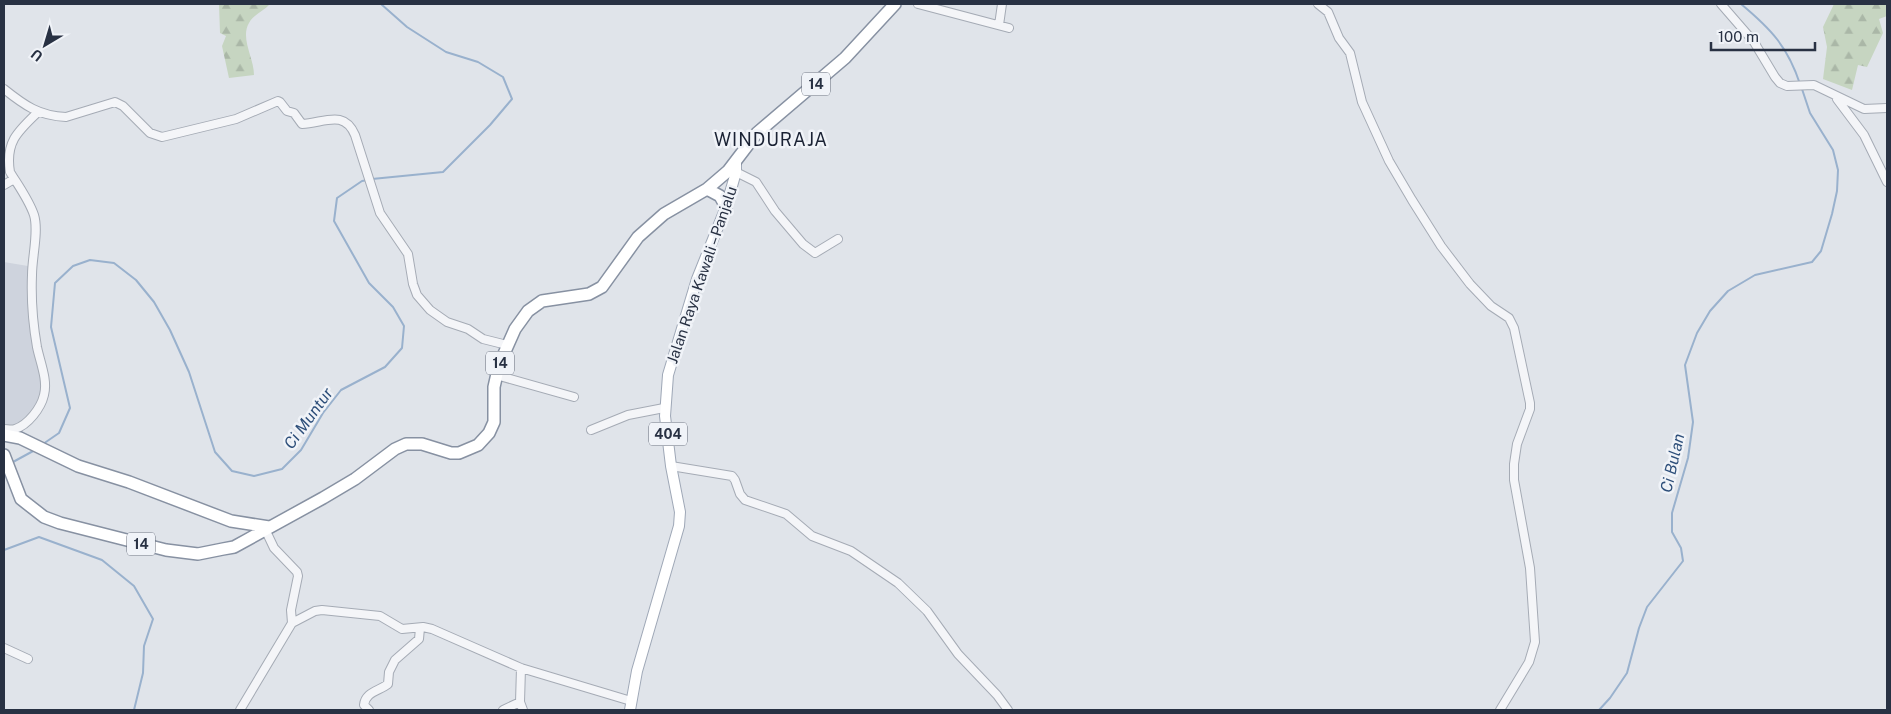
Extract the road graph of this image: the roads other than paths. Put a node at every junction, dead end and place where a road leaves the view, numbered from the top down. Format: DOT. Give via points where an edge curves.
graph roads {
  1 [pos="895,4"];
  2 [pos="918,4"];
  3 [pos="958,4"];
  4 [pos="1002,4"];
  5 [pos="1318,4"];
  6 [pos="1722,4"];
  7 [pos="956,14"];
  8 [pos="999,25"];
  9 [pos="1009,28"];
  10 [pos="4,89"];
  11 [pos="1835,96"];
  12 [pos="1887,108"];
  13 [pos="38,112"];
  14 [pos="736,167"];
  15 [pos="14,179"];
  16 [pos="1887,182"];
  17 [pos="4,185"];
  18 [pos="707,189"];
  19 [pos="726,207"];
  20 [pos="838,239"];
  21 [pos="507,345"];
  22 [pos="496,375"];
  23 [pos="574,397"];
  24 [pos="664,408"];
  25 [pos="4,429"];
  26 [pos="591,430"];
  27 [pos="4,435"];
  28 [pos="4,456"];
  29 [pos="672,466"];
  30 [pos="267,528"];
  31 [pos="292,623"];
  32 [pos="420,628"];
  33 [pos="4,648"];
  34 [pos="28,659"];
  35 [pos="521,668"];
  36 [pos="520,702"];
  37 [pos="630,706"];
  38 [pos="240,710"];
  39 [pos="368,710"];
  40 [pos="502,710"];
  41 [pos="523,710"];
  42 [pos="1008,710"];
  43 [pos="1500,710"];
  1 -- 14 [label="highway, 14" via="845,58 757,133"];
  2 -- 7 [label="street"];
  3 -- 7 [label="street"];
  4 -- 8 [label="street"];
  5 -- 43 [label="street" via="1328,12 1339,38 1350,53 1362,102 1407,192 1465,278 1484,300 1508,318 1514,328 1530,403 1517,444 1514,480 1530,568 1535,642 1529,662"];
  6 -- 11 [label="street" via="1754,42 1778,81 1785,85 1819,87"];
  7 -- 8 [label="street"];
  8 -- 9 [label="street"];
  10 -- 13 [label="street"];
  11 -- 12 [label="street" via="1864,109"];
  11 -- 16 [label="street" via="1864,135"];
  13 -- 15 [label="street" via="13,139 10,172"];
  13 -- 21 [label="street" via="66,117 115,102 150,133 162,138 223,123 279,101 287,111 294,113 300,124 342,119 350,124 355,135 382,218 408,254 412,284 422,301 447,322 468,329 483,339"];
  14 -- 18 [label="highway, 14"];
  14 -- 19 [label="main road, Jalan Raya Kawali – Panjalu / 404"];
  14 -- 20 [label="street" via="756,182 775,211 815,254"];
  15 -- 17 [label="street"];
  15 -- 25 [label="street" via="35,220 32,299 45,393 24,424 15,429"];
  18 -- 19 [label="highway" via="720,196"];
  18 -- 21 [label="highway, 14" via="664,214 638,237 609,279 596,291 535,305 520,320"];
  19 -- 24 [label="main road, Jalan Raya Kawali – Panjalu / 404" via="682,327 668,375"];
  21 -- 22 [label="highway, 14"];
  22 -- 23 [label="street"];
  22 -- 30 [label="highway, 14" via="494,422 478,445 451,453 422,444 406,444 355,479"];
  24 -- 26 [label="street" via="628,415"];
  24 -- 29 [label="main road, Jalan Raya Kawali – Panjalu / 404"];
  27 -- 30 [label="highway" via="20,438 78,466 231,521"];
  28 -- 30 [label="highway, 14" via="18,495 52,520 166,550 198,554 234,547"];
  29 -- 37 [label="main road, Jalan Raya Kawali – Panjalu / 404" via="680,512 679,526 637,670"];
  29 -- 42 [label="street" via="732,476 745,500 786,514 812,536 856,554 898,583 927,611 958,654"];
  30 -- 31 [label="street" via="274,548 297,572"];
  31 -- 32 [label="street" via="322,610 378,615 402,629"];
  31 -- 38 [label="street"];
  32 -- 35 [label="street" via="432,629"];
  32 -- 39 [label="street" via="419,639 394,662 388,684 365,698 364,705"];
  33 -- 34 [label="street"];
  35 -- 36 [label="street"];
  35 -- 37 [label="street"];
  36 -- 40 [label="street"];
  36 -- 41 [label="street"];
}
